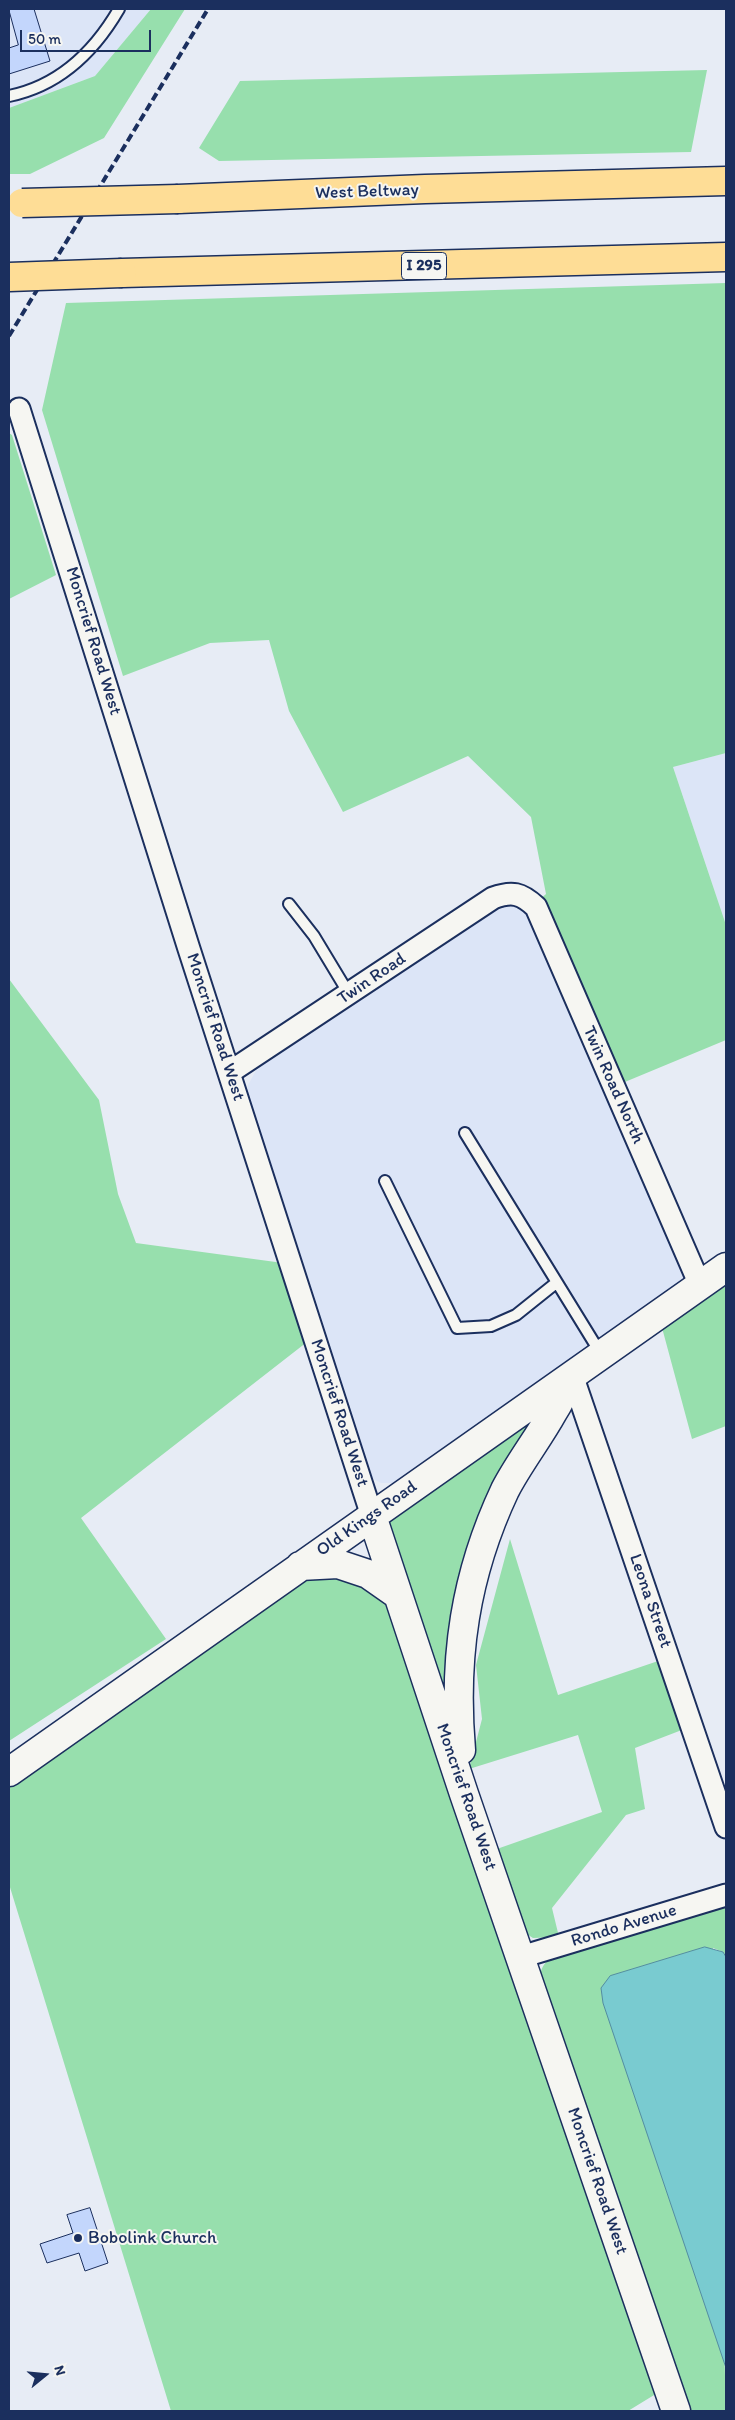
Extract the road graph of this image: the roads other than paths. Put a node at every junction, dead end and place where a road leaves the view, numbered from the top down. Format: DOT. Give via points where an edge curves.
graph roads {
  1 [pos="119,9"];
  2 [pos="9,96"];
  3 [pos="726,181"];
  4 [pos="16,203"];
  5 [pos="726,257"];
  6 [pos="9,277"];
  7 [pos="20,409"];
  8 [pos="516,893"];
  9 [pos="289,904"];
  10 [pos="349,994"];
  11 [pos="230,1072"];
  12 [pos="465,1133"];
  13 [pos="385,1182"];
  14 [pos="726,1267"];
  15 [pos="556,1282"];
  16 [pos="700,1285"];
  17 [pos="601,1355"];
  18 [pos="572,1375"];
  19 [pos="372,1516"];
  20 [pos="300,1566"];
  21 [pos="398,1595"];
  22 [pos="9,1772"];
  23 [pos="464,1794"];
  24 [pos="726,1827"];
  25 [pos="726,1895"];
  26 [pos="521,1957"];
  27 [pos="676,2411"];
  1 -- 2 [label="lane" via="98,40 65,73 44,86"];
  3 -- 4 [label="highway, West Beltway, bridge"];
  5 -- 6 [label="highway, I 295, bridge"];
  7 -- 11 [label="street, Moncrief Road West"];
  8 -- 10 [label="street, Twin Road" via="493,898"];
  8 -- 16 [label="street, Twin Road North" via="526,897 536,908"];
  9 -- 10 [label="lane" via="314,936"];
  10 -- 11 [label="street, Twin Road"];
  11 -- 19 [label="street, Moncrief Road West"];
  12 -- 15 [label="lane"];
  13 -- 15 [label="lane" via="457,1328 491,1326 516,1315"];
  14 -- 16 [label="street, Old Kings Road"];
  15 -- 17 [label="lane"];
  16 -- 17 [label="street, Old Kings Road"];
  17 -- 18 [label="street, Old Kings Road"];
  18 -- 19 [label="street, Old Kings Road"];
  18 -- 23 [label="street" via="506,1490 469,1590 460,1646 457,1707"];
  18 -- 24 [label="street, Leona Street"];
  19 -- 20 [label="street, Old Kings Road"];
  19 -- 21 [label="street, Moncrief Road West"];
  20 -- 21 [label="street" via="338,1564 368,1574"];
  20 -- 22 [label="street, Old Kings Road"];
  21 -- 23 [label="street, Moncrief Road West"];
  23 -- 26 [label="street, Moncrief Road West"];
  25 -- 26 [label="street, Rondo Avenue"];
  26 -- 27 [label="street, Moncrief Road West"];
}
